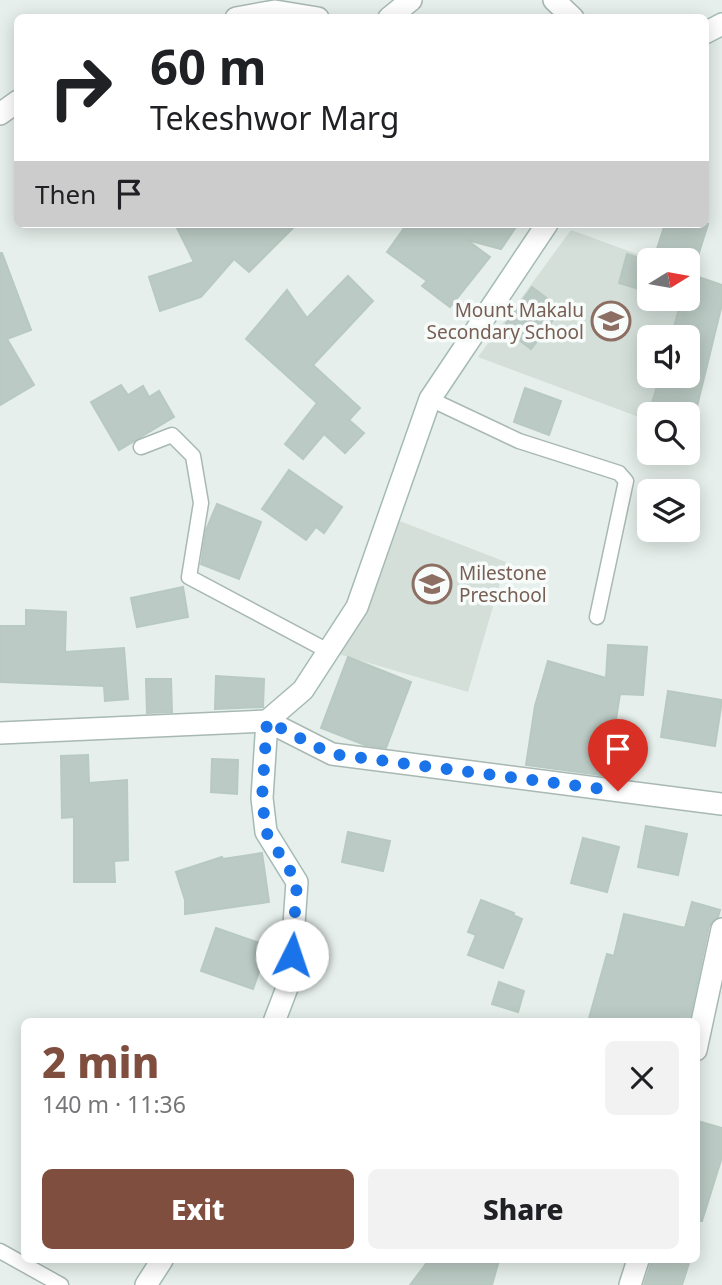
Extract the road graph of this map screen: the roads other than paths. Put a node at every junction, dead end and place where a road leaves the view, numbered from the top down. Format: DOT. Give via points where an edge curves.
graph roads {
  1 [pos="411,0"];
  2 [pos="554,0"];
  3 [pos="258,14"];
  4 [pos="293,14"];
  5 [pos="394,14"];
  6 [pos="569,14"];
  7 [pos="544,228"];
  8 [pos="430,399"];
  9 [pos="141,447"];
  10 [pos="597,617"];
  11 [pos="328,651"];
  12 [pos="267,721"];
  13 [pos="0,733"];
  14 [pos="722,804"];
  15 [pos="722,929"];
  16 [pos="276,1018"];
  17 [pos="700,1031"];
  18 [pos="0,1251"];
  19 [pos="21,1263"];
  20 [pos="22,1263"];
  21 [pos="160,1263"];
  22 [pos="637,1263"];
  23 [pos="61,1285"];
  24 [pos="146,1285"];
  25 [pos="630,1285"];
  1 -- 5 [label="street"];
  2 -- 6 [label="street"];
  3 -- 4 [label="street"];
  7 -- 8 [label="street"];
  8 -- 10 [label="lane" via="519,440 619,473 626,481"];
  8 -- 11 [label="street" via="357,607"];
  9 -- 11 [label="lane" via="172,435 193,456 201,503 189,577"];
  11 -- 12 [label="street" via="303,690"];
  12 -- 13 [label="street"];
  12 -- 14 [label="street" via="331,754"];
  12 -- 16 [label="street" via="262,798 266,832 297,882 290,980"];
  15 -- 17 [label="street"];
  18 -- 19 [label="lane"];
  20 -- 23 [label="lane"];
  21 -- 24 [label="street"];
  22 -- 25 [label="street"];
}
